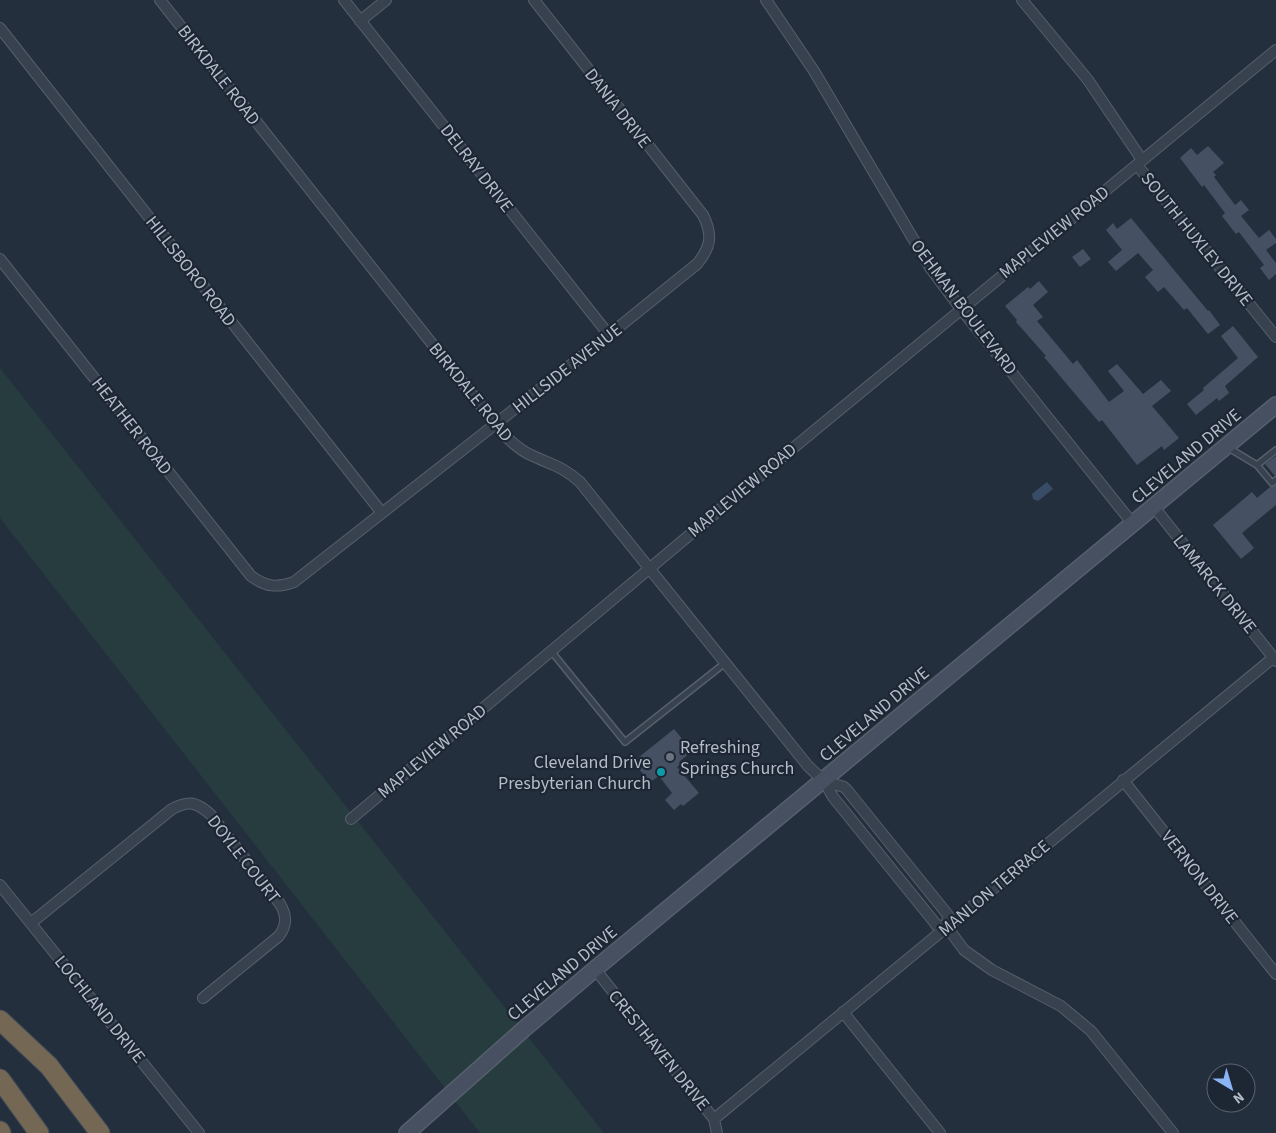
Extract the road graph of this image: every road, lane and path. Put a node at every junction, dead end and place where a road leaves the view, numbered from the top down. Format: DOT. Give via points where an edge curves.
graph roads {
  1 [pos="160,0"];
  2 [pos="344,0"];
  3 [pos="386,0"];
  4 [pos="534,0"];
  5 [pos="766,0"];
  6 [pos="1022,0"];
  7 [pos="360,20"];
  8 [pos="0,28"];
  9 [pos="1276,50"];
  10 [pos="1139,162"];
  11 [pos="703,215"];
  12 [pos="0,259"];
  13 [pos="961,309"];
  14 [pos="609,335"];
  15 [pos="1276,336"];
  16 [pos="1276,405"];
  17 [pos="495,424"];
  18 [pos="1226,446"];
  19 [pos="1276,450"];
  20 [pos="1257,465"];
  21 [pos="1274,482"];
  22 [pos="1154,508"];
  23 [pos="382,513"];
  24 [pos="1133,524"];
  25 [pos="649,568"];
  26 [pos="270,586"];
  27 [pos="551,651"];
  28 [pos="1275,659"];
  29 [pos="725,663"];
  30 [pos="1124,780"];
  31 [pos="824,781"];
  32 [pos="351,819"];
  33 [pos="897,853"];
  34 [pos="885,862"];
  35 [pos="0,885"];
  36 [pos="31,923"];
  37 [pos="947,927"];
  38 [pos="595,969"];
  39 [pos="1276,974"];
  40 [pos="203,998"];
  41 [pos="843,1012"];
  42 [pos="0,1020"];
  43 [pos="0,1079"];
  44 [pos="714,1118"];
  45 [pos="39,1133"];
  46 [pos="100,1133"];
  47 [pos="199,1133"];
  48 [pos="407,1133"];
  49 [pos="717,1133"];
  50 [pos="940,1133"];
  51 [pos="1173,1133"];
  1 -- 17 [label="street, BIRKDALE ROAD"];
  2 -- 7 [label="street, DELRAY DRIVE"];
  3 -- 7 [label="street"];
  4 -- 11 [label="street, DANIA DRIVE"];
  5 -- 13 [label="street, OEHMAN BOULEVARD" via="814,71 931,269"];
  6 -- 10 [label="street, SOUTH HUXLEY DRIVE" via="1088,80"];
  7 -- 14 [label="street, DELRAY DRIVE"];
  8 -- 23 [label="street, HILLSBORO ROAD"];
  9 -- 10 [label="street, MAPLEVIEW ROAD"];
  10 -- 13 [label="street, MAPLEVIEW ROAD"];
  10 -- 15 [label="street, SOUTH HUXLEY DRIVE"];
  11 -- 14 [label="street, HILLSIDE AVENUE" via="710,235 705,255"];
  12 -- 26 [label="street, HEATHER ROAD" via="251,576"];
  13 -- 24 [label="street, OEHMAN BOULEVARD"];
  13 -- 25 [label="street, MAPLEVIEW ROAD"];
  14 -- 17 [label="street, HILLSIDE AVENUE"];
  16 -- 18 [label="street, CLEVELAND DRIVE"];
  17 -- 23 [label="street, HILLSIDE AVENUE"];
  17 -- 25 [label="street, BIRKDALE ROAD" via="518,448 555,464 580,482"];
  18 -- 20 [label="lane"];
  18 -- 22 [label="street, CLEVELAND DRIVE"];
  19 -- 20 [label="lane"];
  20 -- 21 [label="lane"];
  22 -- 24 [label="street, CLEVELAND DRIVE"];
  22 -- 28 [label="street, LAMARCK DRIVE"];
  23 -- 26 [label="street, HILLSIDE AVENUE" via="294,582"];
  24 -- 31 [label="street, CLEVELAND DRIVE"];
  25 -- 27 [label="street, MAPLEVIEW ROAD"];
  25 -- 29 [label="street, BIRKDALE ROAD"];
  27 -- 29 [label="lane" via="625,742"];
  27 -- 32 [label="street, MAPLEVIEW ROAD"];
  28 -- 30 [label="street, MANLON TERRACE"];
  29 -- 31 [label="street, BIRKDALE ROAD" via="808,766"];
  30 -- 37 [label="street, MANLON TERRACE"];
  30 -- 39 [label="street, VERNON DRIVE"];
  31 -- 33 [label="street" via="844,787"];
  31 -- 34 [label="street"];
  31 -- 38 [label="street, CLEVELAND DRIVE"];
  33 -- 34 [label="street"];
  33 -- 37 [label="street" via="948,915"];
  34 -- 37 [label="street" via="936,925"];
  35 -- 36 [label="street, LOCHLAND DRIVE"];
  36 -- 40 [label="street, DOYLE COURT" via="172,809 183,803 193,803 210,815 280,904 286,917 279,936"];
  36 -- 47 [label="street, LOCHLAND DRIVE"];
  37 -- 41 [label="street, MANLON TERRACE"];
  37 -- 51 [label="street" via="964,950 992,970 1061,1006 1091,1031"];
  38 -- 44 [label="street, CRESTHAVEN DRIVE"];
  38 -- 48 [label="street, CLEVELAND DRIVE"];
  41 -- 44 [label="street, MANLON TERRACE"];
  41 -- 50 [label="street"];
  42 -- 46 [label="highway" via="49,1066"];
  43 -- 45 [label="highway"];
  44 -- 49 [label="street, CRESTHAVEN DRIVE"];
}
